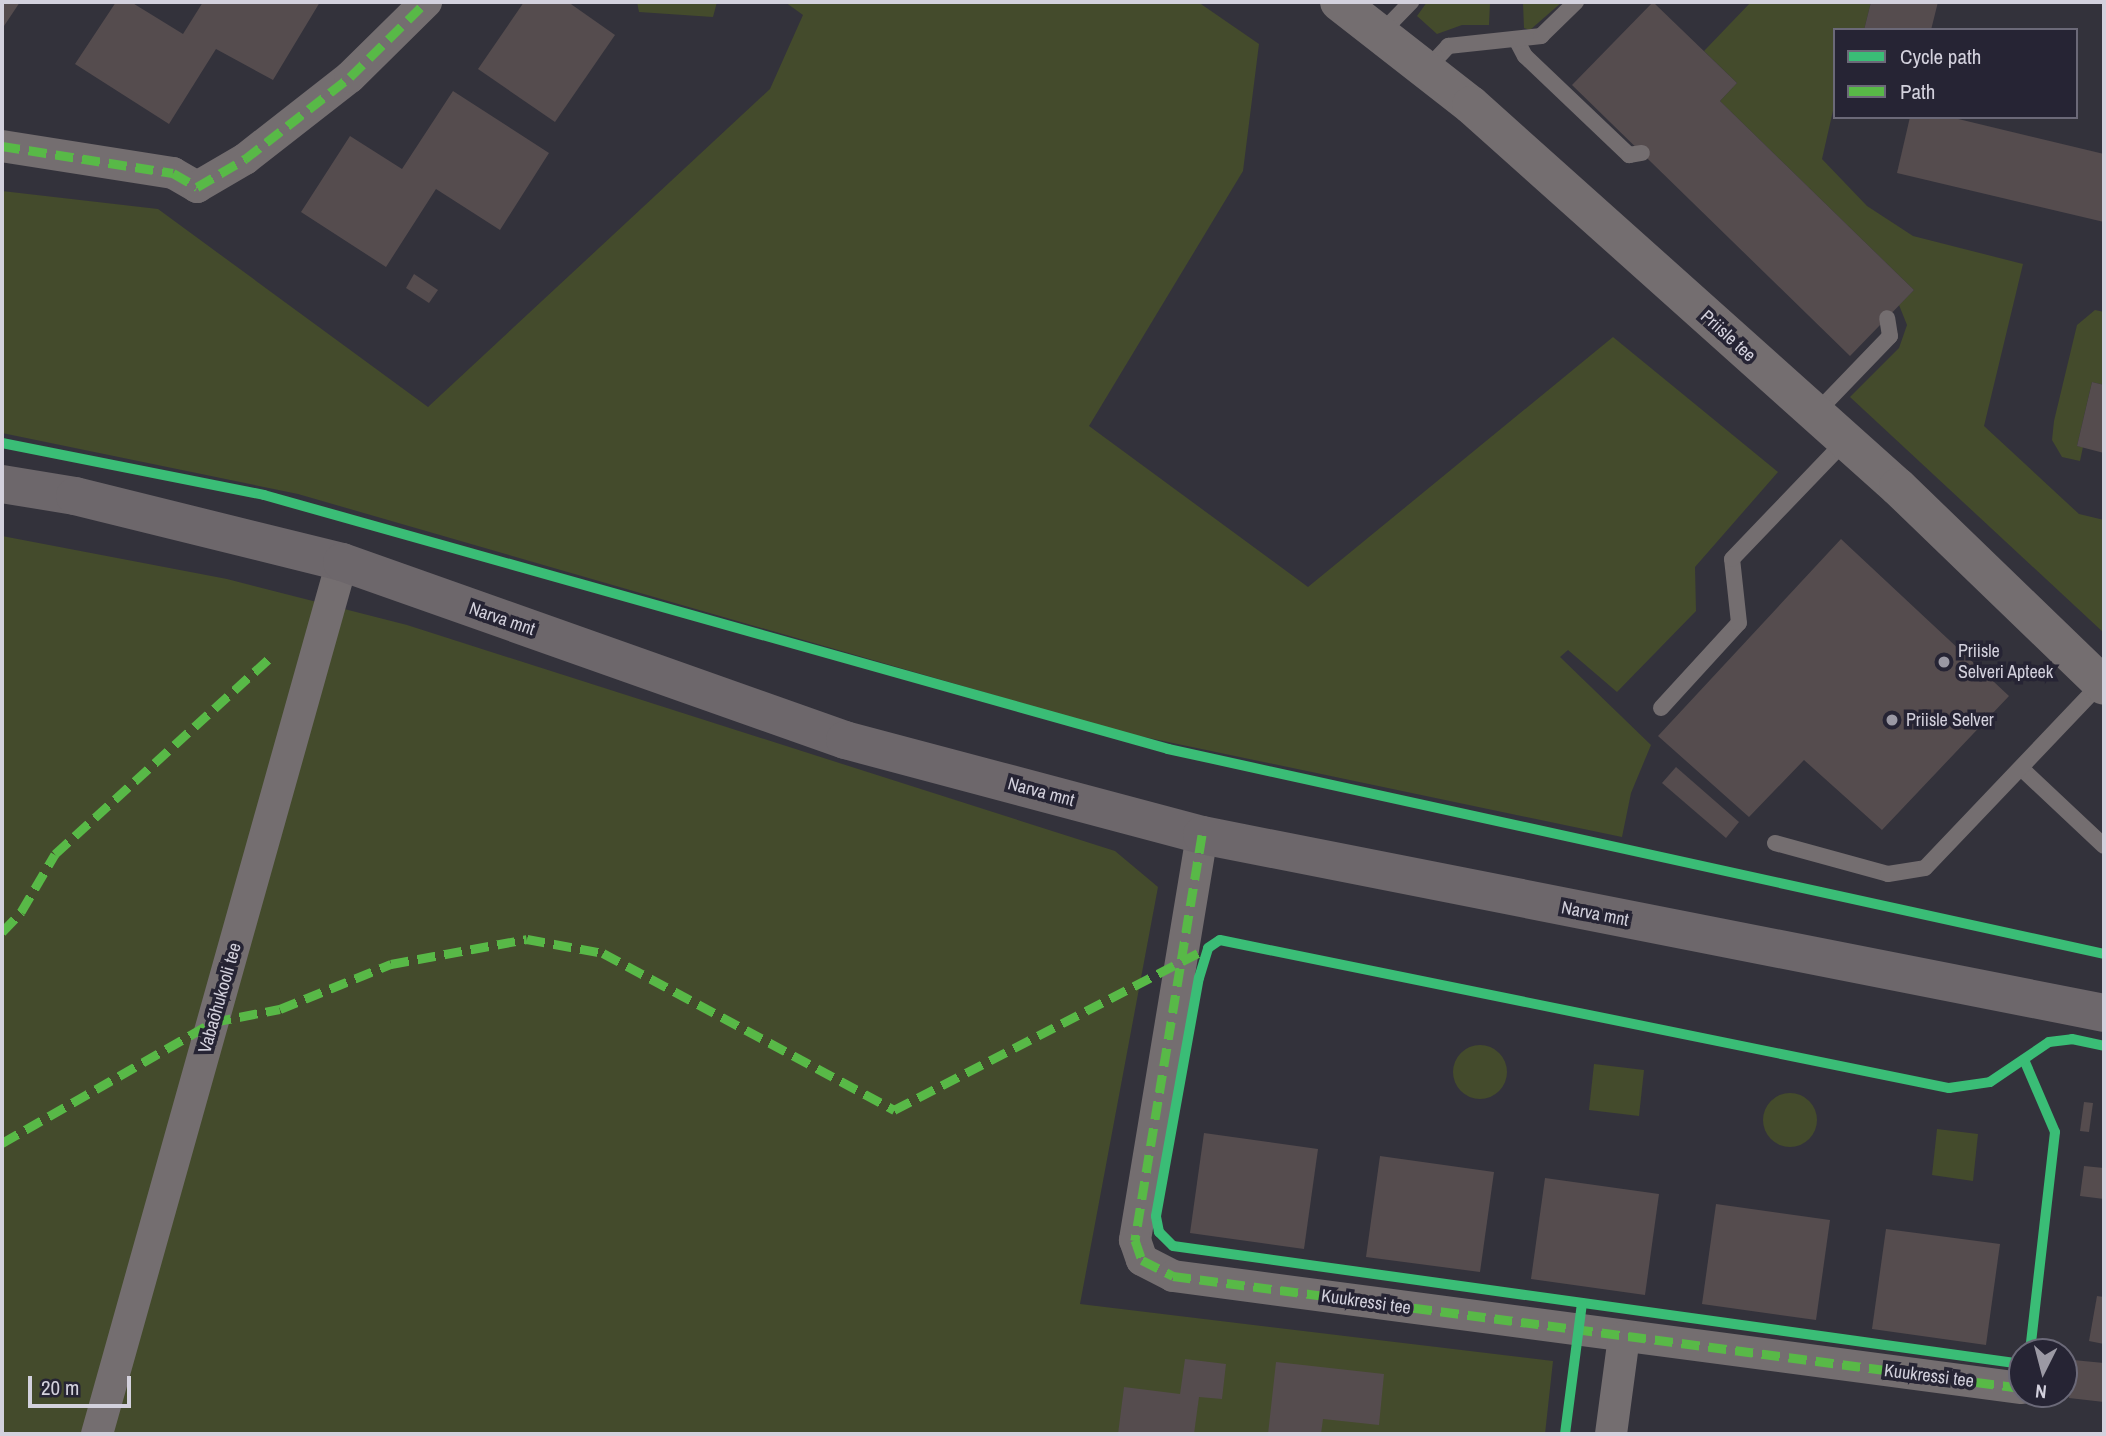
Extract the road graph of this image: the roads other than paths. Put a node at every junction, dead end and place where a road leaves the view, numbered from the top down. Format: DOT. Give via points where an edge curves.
graph roads {
  1 [pos="426,2"];
  2 [pos="1339,2"];
  3 [pos="1411,2"];
  4 [pos="1576,2"];
  5 [pos="1380,34"];
  6 [pos="1518,43"];
  7 [pos="1426,70"];
  8 [pos="2,146"];
  9 [pos="1642,153"];
  10 [pos="1886,318"];
  11 [pos="1815,414"];
  12 [pos="1845,442"];
  13 [pos="2,484"];
  14 [pos="342,562"];
  15 [pos="1732,631"];
  16 [pos="1745,642"];
  17 [pos="2102,685"];
  18 [pos="1661,708"];
  19 [pos="2022,769"];
  20 [pos="1202,835"];
  21 [pos="1774,843"];
  22 [pos="2104,846"];
  23 [pos="2104,1013"];
  24 [pos="1624,1337"];
  25 [pos="2008,1386"];
  26 [pos="97,1434"];
  27 [pos="1611,1434"];
  1 -- 8 [label="street" via="350,77 245,159 197,187 173,173"];
  2 -- 5 [label="street, Priisle tee"];
  3 -- 5 [label="lane"];
  4 -- 6 [label="lane" via="1541,36"];
  5 -- 7 [label="street, Priisle tee"];
  6 -- 7 [label="lane" via="1468,40 1448,46"];
  6 -- 9 [label="lane" via="1525,56 1629,155"];
  7 -- 11 [label="street, Priisle tee"];
  10 -- 11 [label="lane" via="1890,336"];
  11 -- 12 [label="street, Priisle tee"];
  12 -- 15 [label="lane" via="1732,559 1739,623"];
  12 -- 17 [label="street, Priisle tee"];
  13 -- 14 [label="main road, Narva mnt" via="75,496"];
  14 -- 20 [label="main road, Narva mnt" via="845,740"];
  14 -- 26 [label="street, Vabaõhukooli tee"];
  15 -- 16 [label="lane"];
  15 -- 18 [label="lane"];
  17 -- 19 [label="lane"];
  19 -- 21 [label="lane" via="1925,869 1888,874"];
  19 -- 22 [label="lane"];
  20 -- 23 [label="main road, Narva mnt"];
  20 -- 24 [label="street, Kuukressi tee" via="1135,1240 1142,1260 1173,1276"];
  24 -- 25 [label="street, Kuukressi tee"];
  24 -- 27 [label="street"];
}
